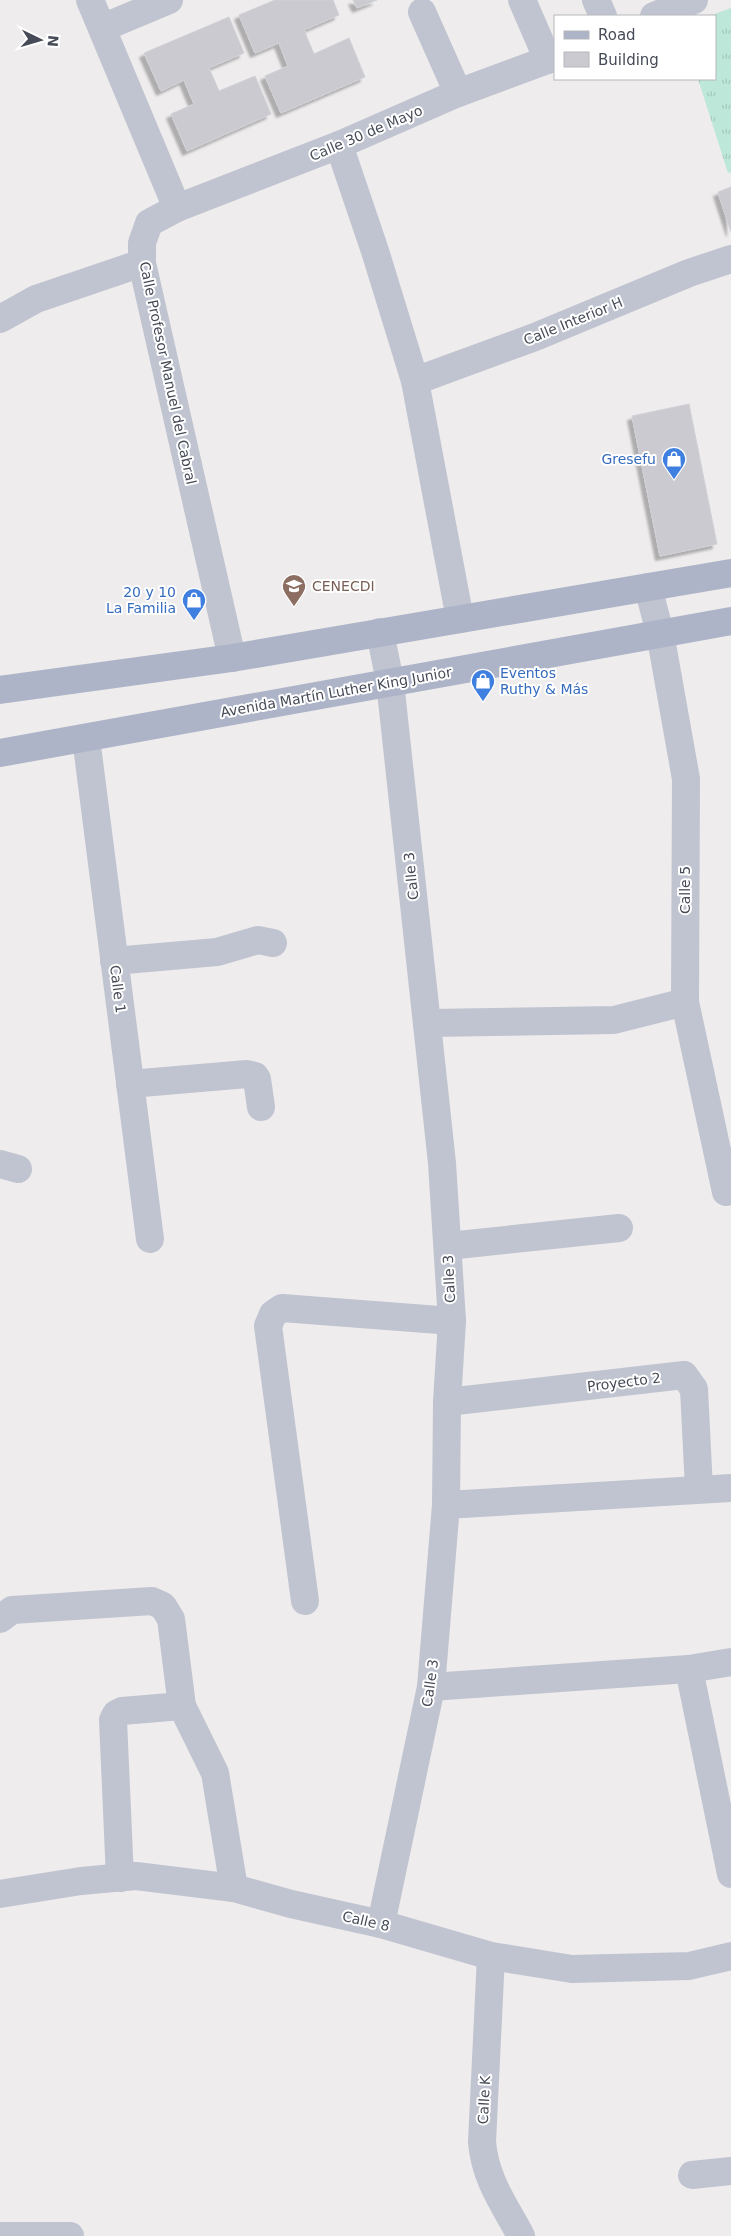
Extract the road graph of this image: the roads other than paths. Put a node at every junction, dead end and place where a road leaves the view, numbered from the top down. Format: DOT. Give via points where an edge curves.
graph roads {
  1 [pos="90,0"];
  2 [pos="169,0"];
  3 [pos="522,0"];
  4 [pos="596,0"];
  5 [pos="694,0"];
  6 [pos="422,12"];
  7 [pos="602,15"];
  8 [pos="656,15"];
  9 [pos="102,28"];
  10 [pos="552,58"];
  11 [pos="458,93"];
  12 [pos="339,145"];
  13 [pos="177,208"];
  14 [pos="731,259"];
  15 [pos="142,263"];
  16 [pos="0,319"];
  17 [pos="415,381"];
  18 [pos="731,574"];
  19 [pos="648,587"];
  20 [pos="460,618"];
  21 [pos="731,622"];
  22 [pos="380,632"];
  23 [pos="660,633"];
  24 [pos="232,658"];
  25 [pos="390,682"];
  26 [pos="1,686"];
  27 [pos="86,738"];
  28 [pos="0,754"];
  29 [pos="272,943"];
  30 [pos="114,961"];
  31 [pos="684,1002"];
  32 [pos="427,1023"];
  33 [pos="130,1084"];
  34 [pos="261,1107"];
  35 [pos="726,1192"];
  36 [pos="619,1228"];
  37 [pos="150,1239"];
  38 [pos="448,1246"];
  39 [pos="452,1321"];
  40 [pos="447,1402"];
  41 [pos="731,1488"];
  42 [pos="700,1489"];
  43 [pos="446,1505"];
  44 [pos="305,1601"];
  45 [pos="0,1619"];
  46 [pos="731,1662"];
  47 [pos="689,1669"];
  48 [pos="431,1687"];
  49 [pos="182,1706"];
  50 [pos="731,1874"];
  51 [pos="120,1878"];
  52 [pos="234,1888"];
  53 [pos="0,1894"];
  54 [pos="382,1924"];
  55 [pos="491,1956"];
  56 [pos="731,1956"];
  57 [pos="731,2171"];
  58 [pos="692,2175"];
  59 [pos="0,2236"];
  60 [pos="70,2236"];
  61 [pos="521,2236"];
  1 -- 9 [label="street"];
  2 -- 9 [label="street"];
  3 -- 10 [label="street"];
  4 -- 7 [label="street"];
  5 -- 8 [label="street"];
  6 -- 11 [label="street"];
  9 -- 13 [label="street"];
  10 -- 11 [label="street, Calle 30 de Mayo"];
  11 -- 12 [label="street, Calle 30 de Mayo"];
  12 -- 13 [label="street, Calle 30 de Mayo"];
  12 -- 17 [label="street"];
  13 -- 15 [label="street, Calle Profesor Manuel del Cabral" via="149,223 142,243"];
  14 -- 17 [label="street, Calle Interior H"];
  15 -- 16 [label="street" via="36,299"];
  15 -- 24 [label="street, Calle Profesor Manuel del Cabral"];
  17 -- 20 [label="street"];
  18 -- 19 [label="main road"];
  19 -- 20 [label="main road"];
  19 -- 23 [label="street, Calle 5"];
  20 -- 22 [label="main road"];
  21 -- 23 [label="main road, Avenida Martín Luther King Junior"];
  22 -- 24 [label="main road"];
  22 -- 25 [label="street, Calle 3"];
  23 -- 25 [label="main road, Avenida Martín Luther King Junior"];
  23 -- 31 [label="street, Calle 5" via="686,779"];
  24 -- 26 [label="main road"];
  25 -- 27 [label="main road, Avenida Martín Luther King Junior"];
  25 -- 32 [label="street, Calle 3"];
  27 -- 28 [label="main road, Avenida Martín Luther King Junior"];
  27 -- 30 [label="street, Calle 1"];
  29 -- 30 [label="street" via="258,940 217,952"];
  30 -- 33 [label="street, Calle 1"];
  31 -- 32 [label="street" via="614,1020"];
  31 -- 35 [label="street, Calle 5"];
  32 -- 38 [label="street, Calle 3"];
  33 -- 34 [label="street" via="247,1074 257,1079"];
  33 -- 37 [label="street, Calle 1"];
  36 -- 38 [label="street"];
  38 -- 39 [label="street, Calle 3"];
  39 -- 40 [label="street, Calle 3"];
  39 -- 44 [label="street" via="282,1308 273,1314 268,1326"];
  40 -- 42 [label="street, Proyecto 2" via="684,1375 694,1389"];
  40 -- 43 [label="street, Calle 3"];
  41 -- 42 [label="street"];
  42 -- 43 [label="street"];
  43 -- 48 [label="street, Calle 3"];
  45 -- 49 [label="street" via="12,1610 152,1601 163,1606 171,1619"];
  46 -- 47 [label="street"];
  47 -- 48 [label="street"];
  47 -- 50 [label="street"];
  48 -- 54 [label="street, Calle 3"];
  49 -- 51 [label="street" via="122,1710 113,1720"];
  49 -- 52 [label="street" via="215,1773"];
  51 -- 52 [label="street, Calle 8" via="136,1876"];
  51 -- 53 [label="street, Calle 8"];
  52 -- 54 [label="street, Calle 8"];
  54 -- 55 [label="street, Calle 8"];
  55 -- 56 [label="street, Calle 8" via="572,1969 689,1966"];
  55 -- 61 [label="street, Calle K" via="482,2142 484,2162"];
  57 -- 58 [label="street"];
  59 -- 60 [label="street"];
}
